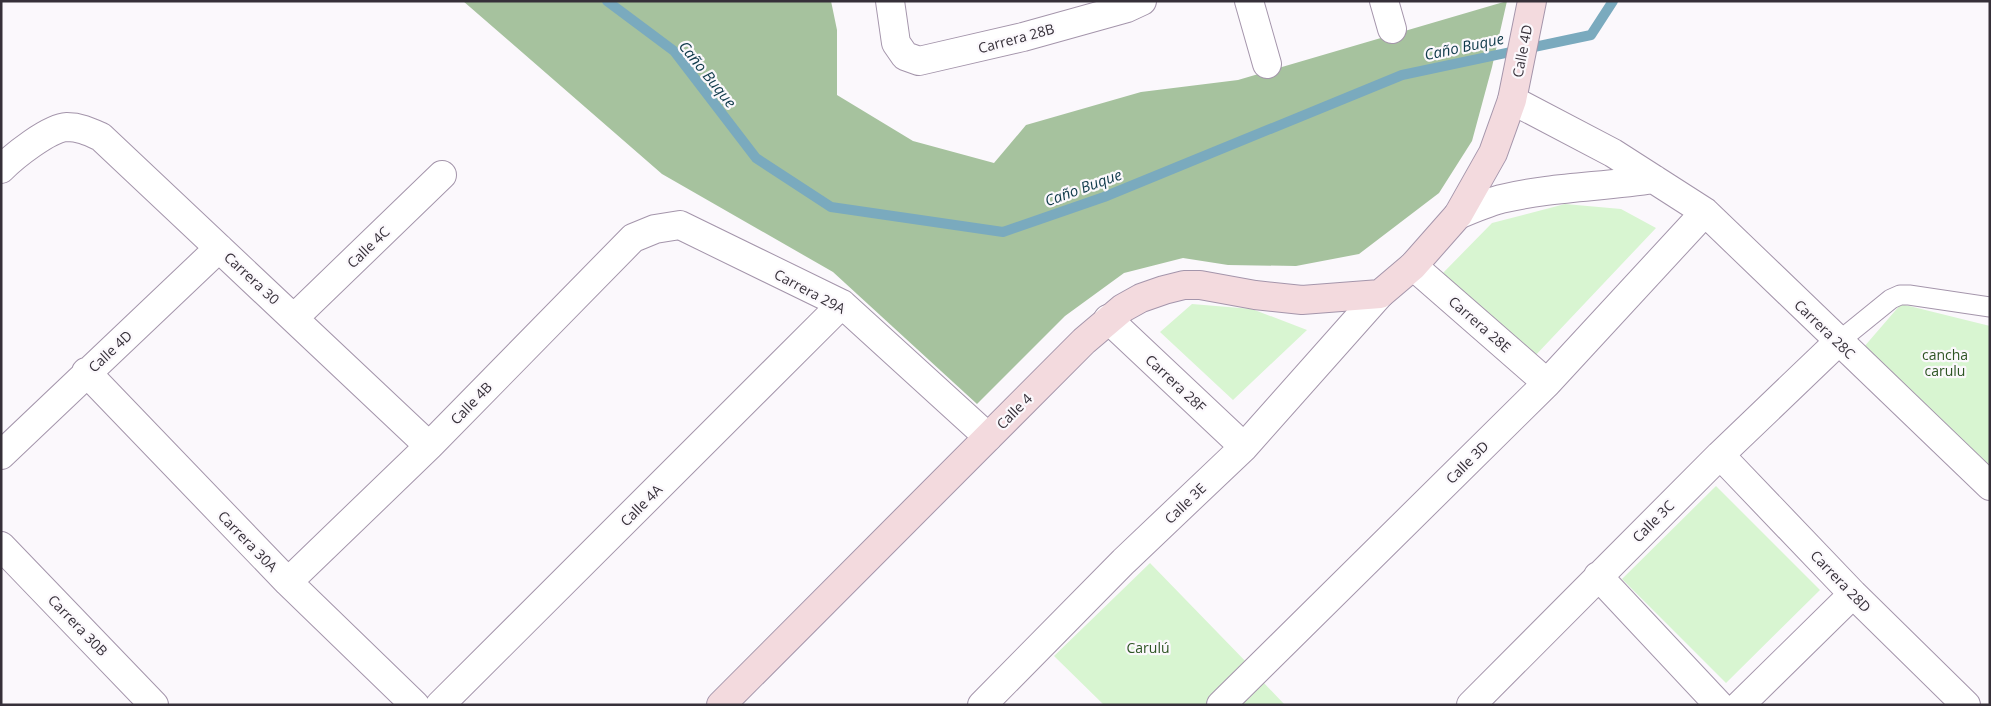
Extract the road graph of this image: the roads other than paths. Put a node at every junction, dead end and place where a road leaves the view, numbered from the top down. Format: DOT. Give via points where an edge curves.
graph roads {
  1 [pos="890,1"];
  2 [pos="1249,1"];
  3 [pos="1384,1"];
  4 [pos="1130,4"];
  5 [pos="1531,4"];
  6 [pos="1392,28"];
  7 [pos="1267,64"];
  8 [pos="1514,90"];
  9 [pos="2,165"];
  10 [pos="442,175"];
  11 [pos="1654,179"];
  12 [pos="1705,212"];
  13 [pos="1458,215"];
  14 [pos="655,229"];
  15 [pos="219,248"];
  16 [pos="1413,266"];
  17 [pos="1380,294"];
  18 [pos="842,304"];
  19 [pos="1990,307"];
  20 [pos="294,318"];
  21 [pos="1108,319"];
  22 [pos="1838,342"];
  23 [pos="86,372"];
  24 [pos="1547,383"];
  25 [pos="988,437"];
  26 [pos="429,446"];
  27 [pos="1244,447"];
  28 [pos="1720,454"];
  29 [pos="1,455"];
  30 [pos="1990,486"];
  31 [pos="1,546"];
  32 [pos="1598,576"];
  33 [pos="288,582"];
  34 [pos="1853,594"];
  35 [pos="1484,700"];
  36 [pos="154,705"];
  37 [pos="415,705"];
  38 [pos="440,705"];
  39 [pos="722,705"];
  40 [pos="982,705"];
  41 [pos="1221,705"];
  42 [pos="1719,705"];
  43 [pos="1740,705"];
  44 [pos="1966,705"];
  1 -- 4 [label="street, Carrera 28B" via="896,43 905,56 919,61 1023,38"];
  2 -- 7 [label="street"];
  3 -- 6 [label="street"];
  5 -- 8 [label="street, Calle 4D"];
  8 -- 11 [label="street, Carrera 28C"];
  8 -- 13 [label="street" via="1493,153"];
  9 -- 15 [label="street, Carrera 30" via="48,134 65,127 81,128 101,137"];
  10 -- 20 [label="street, Calle 4C"];
  11 -- 12 [label="street, Carrera 28C"];
  11 -- 13 [label="street" via="1517,196 1484,204"];
  12 -- 22 [label="street, Carrera 28C"];
  12 -- 24 [label="street, Calle 3D"];
  13 -- 16 [label="street"];
  14 -- 18 [label="street, Carrera 29A" via="680,225"];
  14 -- 26 [label="street, Calle 4B" via="633,238"];
  15 -- 20 [label="street, Carrera 30"];
  15 -- 23 [label="street, Calle 4D"];
  16 -- 17 [label="street"];
  16 -- 24 [label="street, Carrera 28E"];
  17 -- 21 [label="street, Calle 4" via="1302,300 1184,285 1141,298"];
  17 -- 27 [label="street, Calle 3E"];
  18 -- 25 [label="street, Carrera 29A"];
  18 -- 38 [label="street, Calle 4A"];
  19 -- 22 [label="lane" via="1900,296 1891,299"];
  20 -- 26 [label="street, Carrera 30"];
  21 -- 25 [label="street, Calle 4"];
  21 -- 27 [label="street, Carrera 28F"];
  22 -- 28 [label="street, Calle 3C"];
  22 -- 30 [label="street, Carrera 28C"];
  23 -- 29 [label="street, Calle 4D"];
  23 -- 33 [label="street, Carrera 30A"];
  24 -- 41 [label="street, Calle 3D"];
  25 -- 39 [label="street, Calle 4"];
  26 -- 33 [label="street, Calle 4B"];
  27 -- 40 [label="street, Calle 3E" via="1124,561"];
  28 -- 32 [label="street, Calle 3C"];
  28 -- 34 [label="street, Carrera 28D"];
  31 -- 36 [label="street, Carrera 30B"];
  32 -- 35 [label="street, Calle 3C"];
  32 -- 42 [label="street"];
  33 -- 37 [label="street, Carrera 30A"];
  34 -- 43 [label="street"];
  34 -- 44 [label="street, Carrera 28D"];
}
